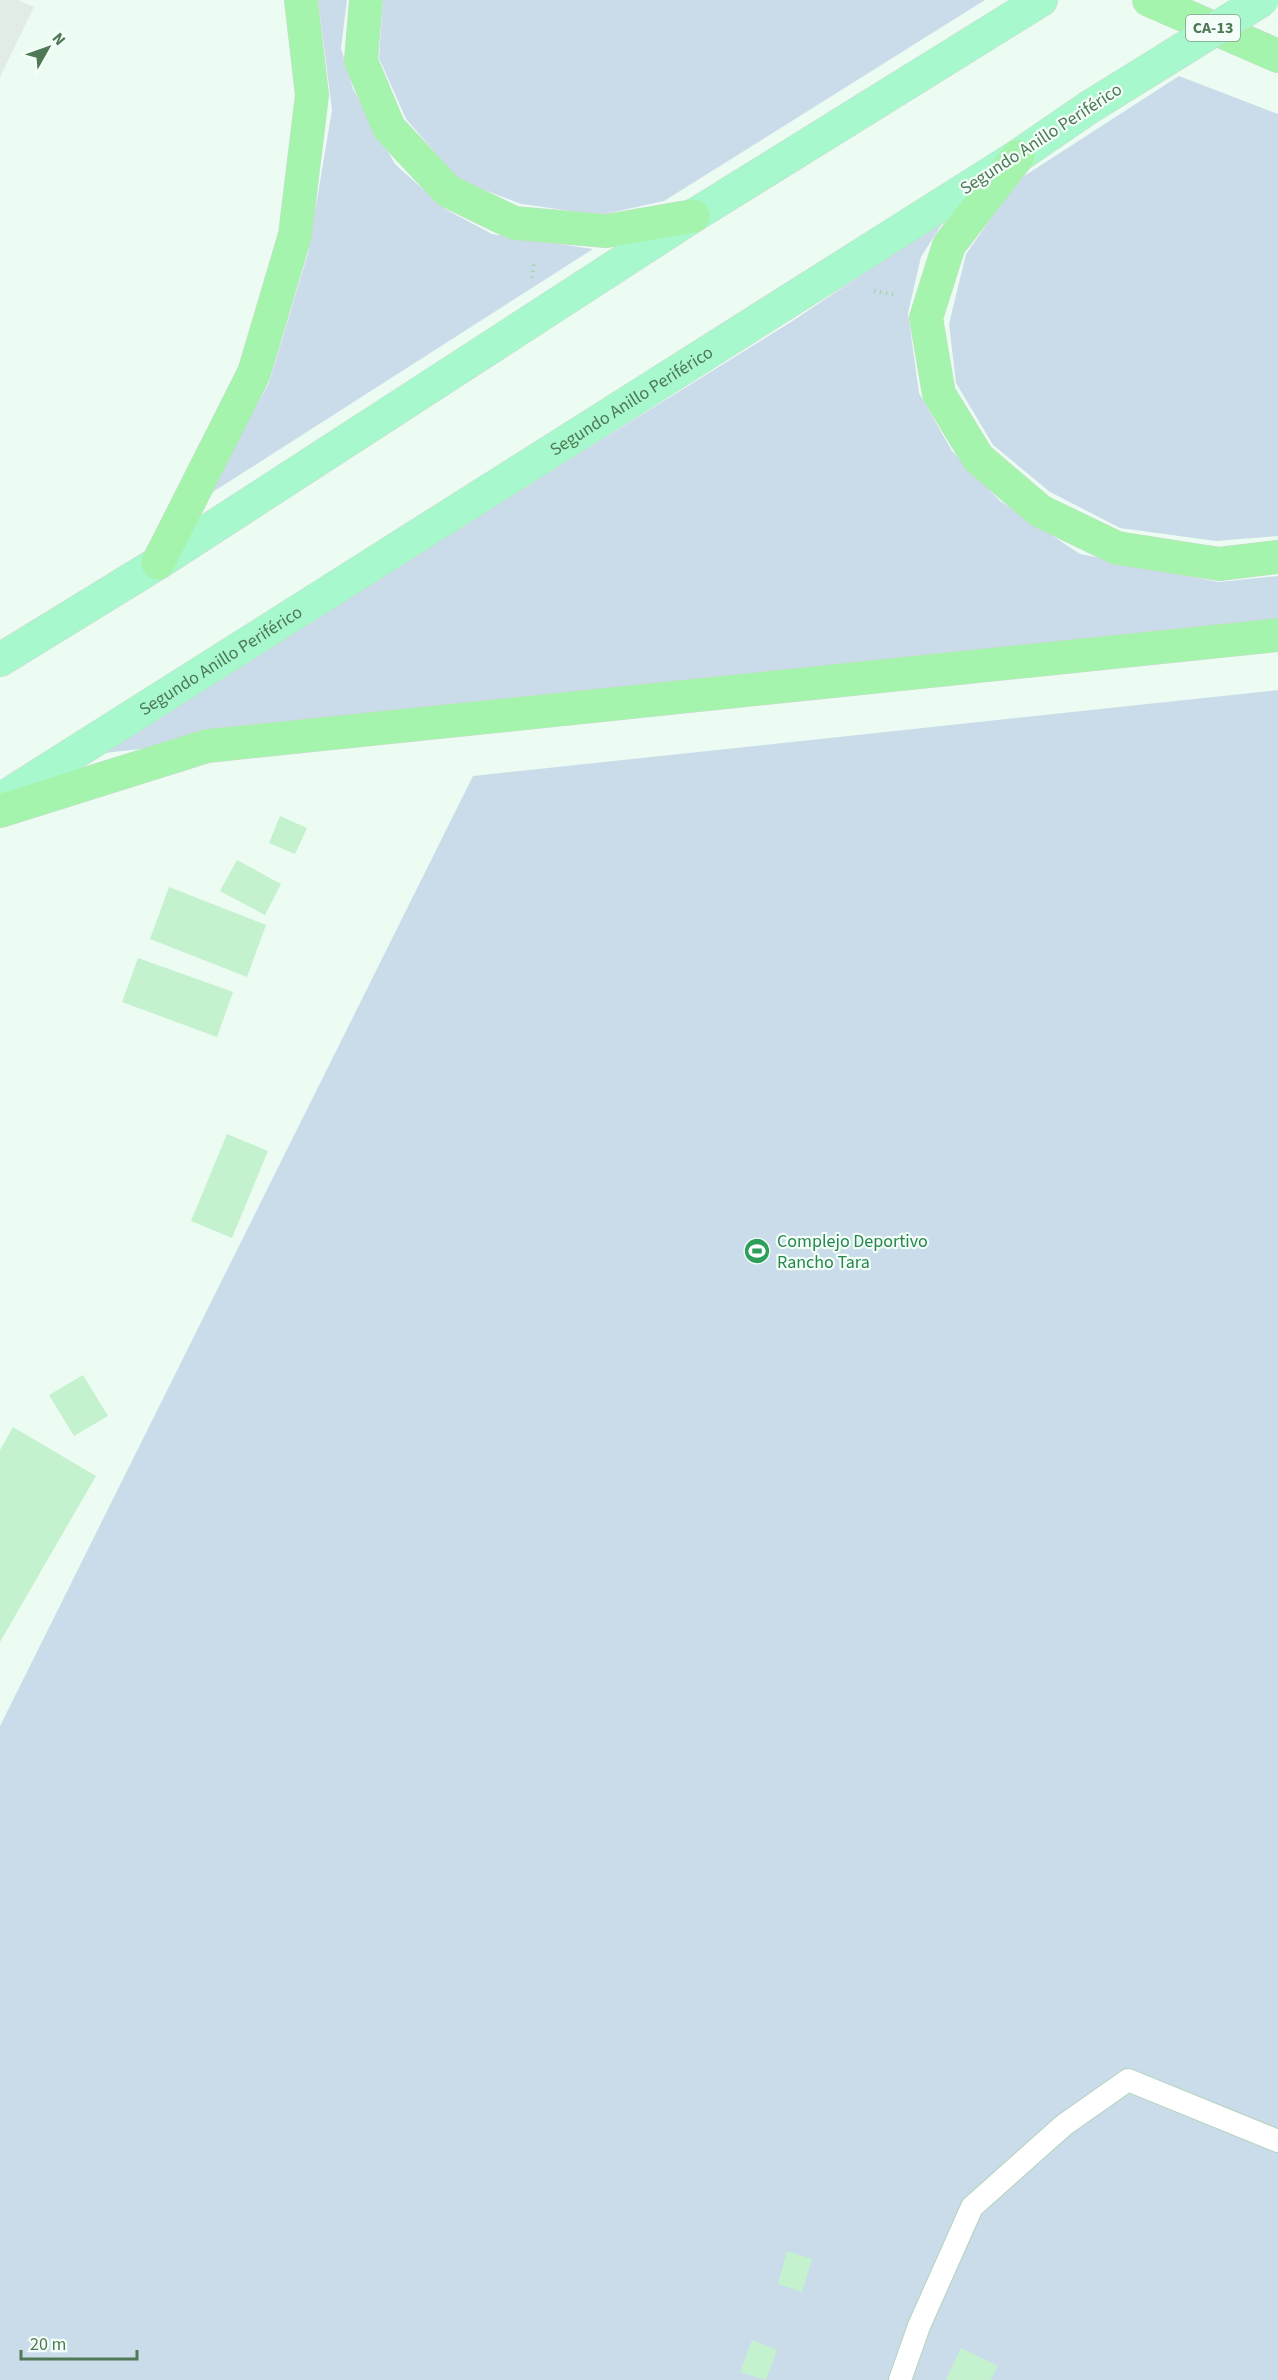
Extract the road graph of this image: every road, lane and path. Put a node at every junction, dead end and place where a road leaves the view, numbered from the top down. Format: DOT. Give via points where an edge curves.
graph roads {
  1 [pos="302,0"];
  2 [pos="366,0"];
  3 [pos="1041,0"];
  4 [pos="1149,0"];
  5 [pos="1262,0"];
  6 [pos="1278,56"];
  7 [pos="1018,156"];
  8 [pos="693,216"];
  9 [pos="1278,557"];
  10 [pos="158,562"];
  11 [pos="1278,634"];
  12 [pos="0,660"];
  13 [pos="0,800"];
  14 [pos="0,811"];
  15 [pos="1278,2141"];
  16 [pos="900,2380"];
  1 -- 10 [label="highway" via="312,95 295,235 254,373"];
  2 -- 8 [label="highway" via="361,61 385,118 448,191 514,223 606,231"];
  3 -- 8 [label="main road"];
  4 -- 6 [label="highway, CA-13"];
  5 -- 7 [label="main road, Segundo Anillo Periférico, bridge"];
  7 -- 9 [label="highway" via="949,246 926,318 939,394 978,458 1040,511 1117,548 1219,564"];
  7 -- 13 [label="main road, Segundo Anillo Periférico"];
  8 -- 10 [label="main road"];
  10 -- 12 [label="main road"];
  11 -- 14 [label="highway" via="207,746"];
  15 -- 16 [label="lane" via="1128,2080 1064,2125 972,2206 919,2326"];
}
